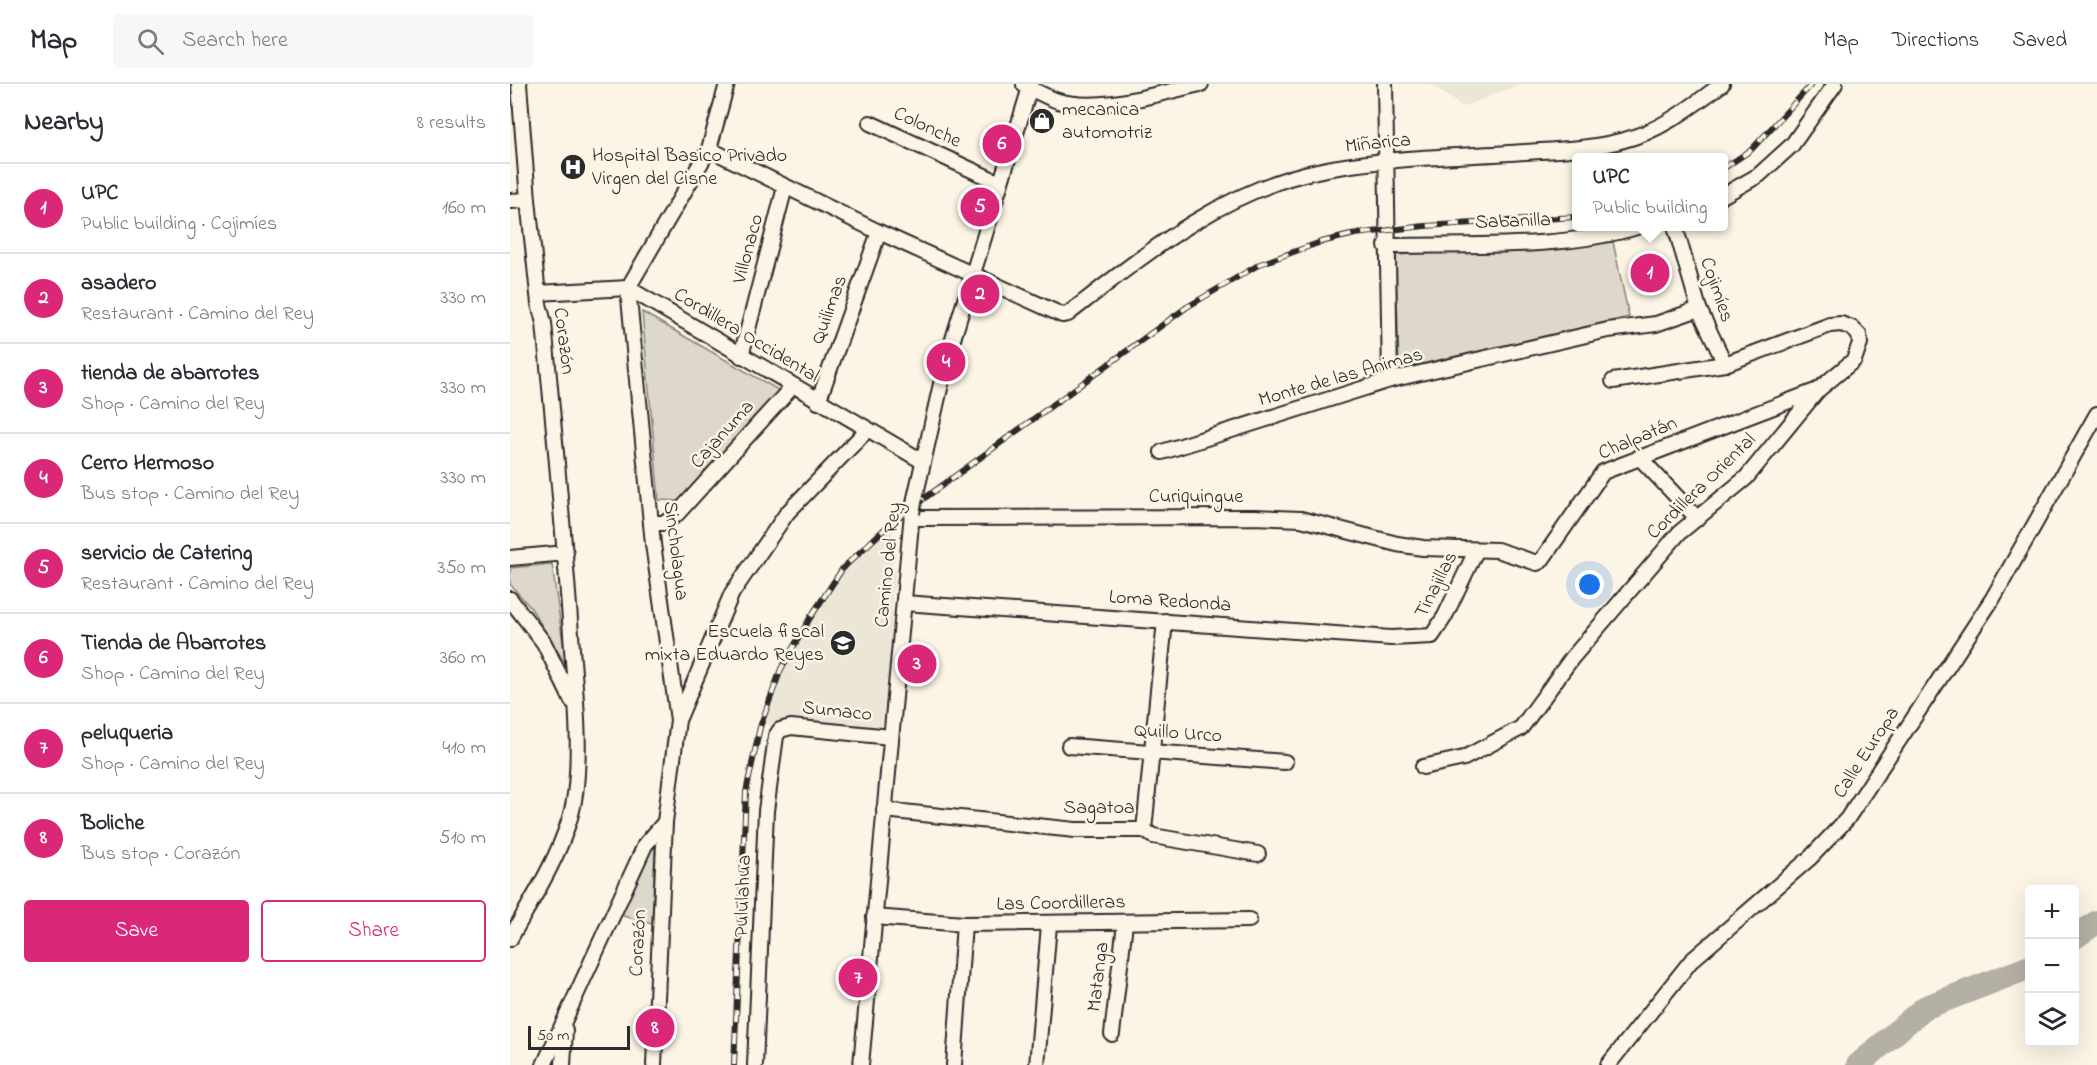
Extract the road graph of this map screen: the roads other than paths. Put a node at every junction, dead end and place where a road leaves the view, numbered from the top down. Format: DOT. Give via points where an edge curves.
graph roads {
  1 [pos="519,84"];
  2 [pos="727,84"];
  3 [pos="1202,84"];
  4 [pos="1385,84"];
  5 [pos="1722,84"];
  6 [pos="1835,84"];
  7 [pos="1028,85"];
  8 [pos="870,123"];
  9 [pos="709,149"];
  10 [pos="1385,162"];
  11 [pos="1000,183"];
  12 [pos="785,187"];
  13 [pos="1728,193"];
  14 [pos="528,200"];
  15 [pos="510,201"];
  16 [pos="1622,231"];
  17 [pos="1676,231"];
  18 [pos="879,232"];
  19 [pos="1386,246"];
  20 [pos="972,274"];
  21 [pos="628,288"];
  22 [pos="538,293"];
  23 [pos="1699,309"];
  24 [pos="741,356"];
  25 [pos="1725,364"];
  26 [pos="1390,380"];
  27 [pos="1613,381"];
  28 [pos="792,387"];
  29 [pos="1818,390"];
  30 [pos="818,402"];
  31 [pos="2097,414"];
  32 [pos="867,430"];
  33 [pos="1162,452"];
  34 [pos="1639,457"];
  35 [pos="922,461"];
  36 [pos="912,515"];
  37 [pos="1696,517"];
  38 [pos="651,523"];
  39 [pos="1476,551"];
  40 [pos="566,554"];
  41 [pos="510,558"];
  42 [pos="510,599"];
  43 [pos="904,603"];
  44 [pos="1165,621"];
  45 [pos="1432,636"];
  46 [pos="577,712"];
  47 [pos="678,720"];
  48 [pos="780,730"];
  49 [pos="891,737"];
  50 [pos="1069,746"];
  51 [pos="1150,752"];
  52 [pos="1284,762"];
  53 [pos="1423,767"];
  54 [pos="884,810"];
  55 [pos="665,822"];
  56 [pos="1144,830"];
  57 [pos="1258,854"];
  58 [pos="874,917"];
  59 [pos="1249,920"];
  60 [pos="964,924"];
  61 [pos="1125,924"];
  62 [pos="1049,925"];
  63 [pos="510,939"];
  64 [pos="566,1022"];
  65 [pos="1112,1034"];
  66 [pos="544,1065"];
  67 [pos="563,1065"];
  68 [pos="654,1065"];
  69 [pos="755,1065"];
  70 [pos="861,1065"];
  71 [pos="954,1065"];
  72 [pos="1036,1065"];
  73 [pos="1608,1065"];
  1 -- 14 [label="street, Corazón"];
  2 -- 9 [label="street"];
  3 -- 7 [label="street" via="1111,102 1084,103 1058,101"];
  4 -- 10 [label="street"];
  5 -- 10 [label="street, Miñarica" via="1677,117 1626,140 1576,149"];
  6 -- 13 [label="street" via="1792,144 1759,175"];
  7 -- 11 [label="street, Camino del Rey"];
  8 -- 11 [label="street, Colonche"];
  9 -- 12 [label="street"];
  9 -- 21 [label="street"];
  10 -- 19 [label="street"];
  10 -- 20 [label="street, Miñarica" via="1319,170 1242,196 1154,246 1068,314 1062,315"];
  11 -- 20 [label="street, Camino del Rey"];
  12 -- 18 [label="street"];
  12 -- 24 [label="street, Villonaco"];
  14 -- 15 [label="street"];
  14 -- 22 [label="street, Corazón"];
  16 -- 19 [label="street, Sabanilla" via="1542,242"];
  17 -- 23 [label="street, Cojimíes"];
  18 -- 20 [label="street"];
  18 -- 30 [label="street, Quilimas"];
  19 -- 26 [label="street"];
  20 -- 35 [label="street, Camino del Rey"];
  21 -- 22 [label="street"];
  21 -- 24 [label="street, Cordillera Occidental"];
  21 -- 38 [label="street, Sincholagua"];
  22 -- 40 [label="street, Corazón"];
  23 -- 25 [label="street, Cojimíes"];
  23 -- 26 [label="street, Monte de las Animas" via="1656,324 1608,330"];
  24 -- 28 [label="street, Cordillera Occidental"];
  25 -- 27 [label="street"];
  25 -- 29 [label="street, Cordillera Oriental" via="1830,325 1852,328 1860,342 1854,360"];
  26 -- 33 [label="street, Monte de las Animas"];
  28 -- 30 [label="street, Cordillera Occidental"];
  28 -- 38 [label="street, Cajanuma" via="677,514 665,523"];
  29 -- 34 [label="street, Chalpatán"];
  29 -- 37 [label="street, Cordillera Oriental" via="1746,478"];
  30 -- 32 [label="street, Cordillera Occidental"];
  31 -- 73 [label="street, Calle Europa" via="1993,598 1847,819 1810,858 1691,961"];
  32 -- 35 [label="street, Cordillera Occidental"];
  32 -- 47 [label="street" via="787,513 732,592"];
  34 -- 37 [label="street"];
  34 -- 39 [label="street, Chalpatán" via="1603,472 1541,561 1497,550"];
  35 -- 36 [label="street, Camino del Rey, bridge"];
  36 -- 39 [label="street, Curiquingue" via="1301,519 1397,544"];
  36 -- 43 [label="street, Camino del Rey"];
  37 -- 53 [label="street, Cordillera Oriental" via="1572,658 1521,728 1464,758"];
  38 -- 47 [label="street, Sincholagua"];
  39 -- 45 [label="street, Tinajillas"];
  40 -- 41 [label="street"];
  40 -- 46 [label="street, Corazón"];
  42 -- 46 [label="street, Corazón" via="544,643"];
  43 -- 44 [label="street, Loma Redonda"];
  43 -- 49 [label="street, Camino del Rey"];
  44 -- 45 [label="street, Loma Redonda" via="1391,638"];
  44 -- 51 [label="street, Sagatoa"];
  46 -- 63 [label="street, Corazón" via="570,820 546,876"];
  47 -- 55 [label="street, Sincholagua"];
  48 -- 49 [label="street, Sumaco" via="791,727"];
  48 -- 69 [label="street, Pululahua" via="766,811"];
  49 -- 54 [label="street, Camino del Rey"];
  50 -- 51 [label="street, Quillo Urco"];
  51 -- 52 [label="street, Quillo Urco"];
  51 -- 56 [label="street, Sagatoa"];
  54 -- 56 [label="street, Sagatoa" via="1075,830"];
  54 -- 58 [label="street, Camino del Rey"];
  55 -- 64 [label="street" via="645,845"];
  55 -- 68 [label="street, Corazón"];
  56 -- 57 [label="street" via="1152,836"];
  58 -- 60 [label="street, Las Coordilleras"];
  58 -- 70 [label="street, Camino del Rey"];
  59 -- 61 [label="street, Las Coordilleras"];
  60 -- 62 [label="street, Las Coordilleras"];
  60 -- 71 [label="street"];
  61 -- 62 [label="street, Las Coordilleras"];
  61 -- 65 [label="street, Matanga"];
  62 -- 72 [label="street"];
  64 -- 66 [label="street"];
  64 -- 67 [label="street"];
}
